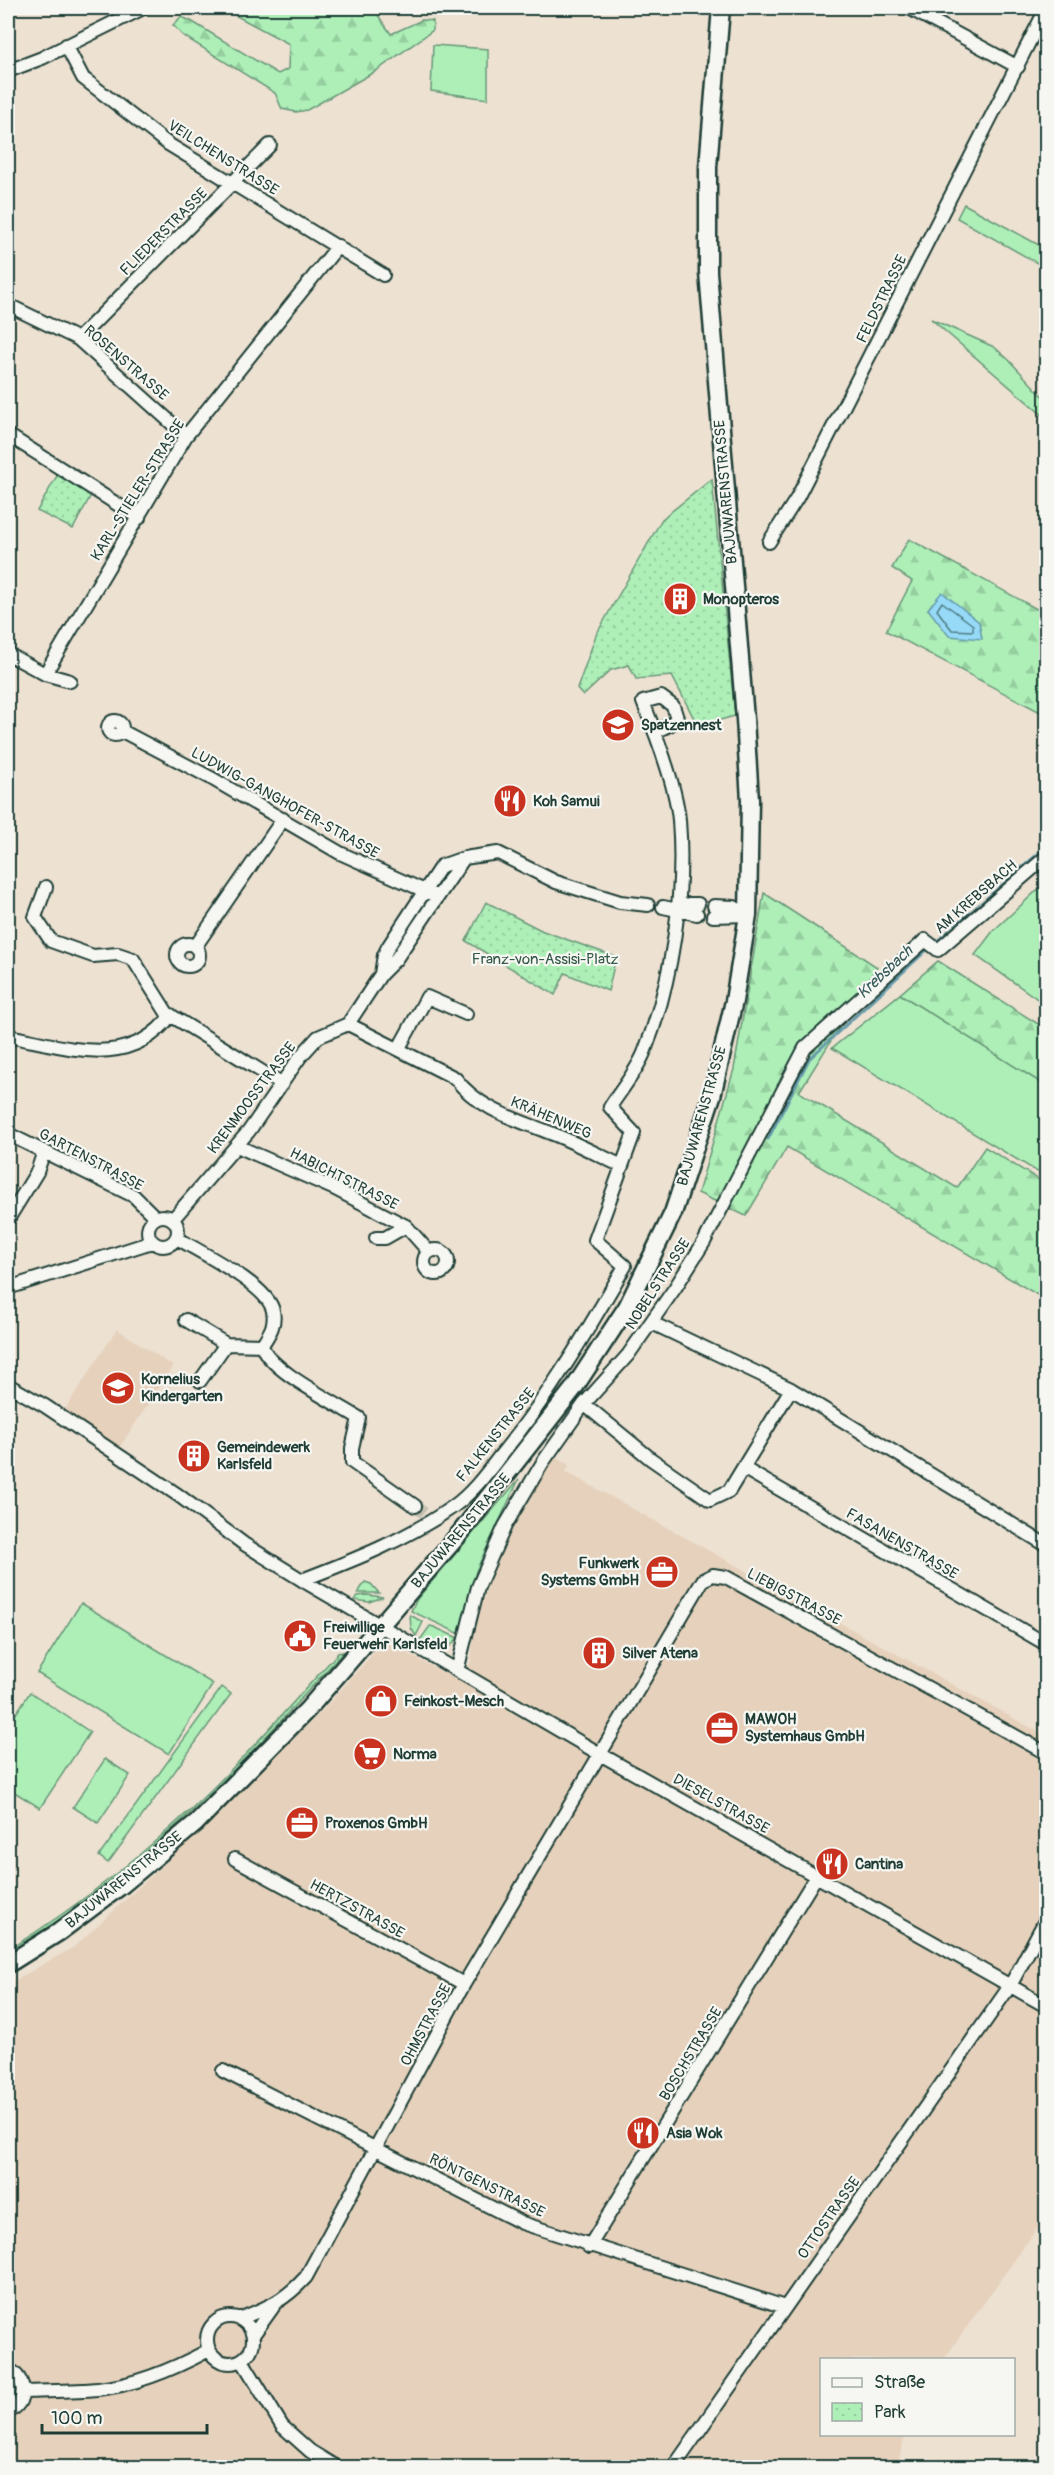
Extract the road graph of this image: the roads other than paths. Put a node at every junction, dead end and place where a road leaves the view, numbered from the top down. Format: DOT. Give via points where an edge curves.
graph roads {
  1 [pos="143,8"];
  2 [pos="721,8"];
  3 [pos="909,8"];
  4 [pos="1047,9"];
  5 [pos="66,45"];
  6 [pos="1018,67"];
  7 [pos="8,71"];
  8 [pos="270,145"];
  9 [pos="234,182"];
  10 [pos="338,246"];
  11 [pos="383,275"];
  12 [pos="8,305"];
  13 [pos="78,339"];
  14 [pos="8,435"];
  15 [pos="186,436"];
  16 [pos="139,518"];
  17 [pos="768,542"];
  18 [pos="8,654"];
  19 [pos="45,674"];
  20 [pos="70,681"];
  21 [pos="122,731"];
  22 [pos="655,732"];
  23 [pos="283,819"];
  24 [pos="1047,857"];
  25 [pos="464,858"];
  26 [pos="46,887"];
  27 [pos="425,890"];
  28 [pos="436,896"];
  29 [pos="648,905"];
  30 [pos="663,907"];
  31 [pos="677,908"];
  32 [pos="698,909"];
  33 [pos="714,911"];
  34 [pos="748,915"];
  35 [pos="926,940"];
  36 [pos="195,947"];
  37 [pos="381,974"];
  38 [pos="466,1014"];
  39 [pos="171,1015"];
  40 [pos="348,1024"];
  41 [pos="8,1036"];
  42 [pos="399,1048"];
  43 [pos="282,1084"];
  44 [pos="8,1134"];
  45 [pos="237,1146"];
  46 [pos="44,1151"];
  47 [pos="620,1165"];
  48 [pos="156,1218"];
  49 [pos="8,1219"];
  50 [pos="173,1220"];
  51 [pos="405,1226"];
  52 [pos="177,1238"];
  53 [pos="376,1238"];
  54 [pos="152,1242"];
  55 [pos="429,1252"];
  56 [pos="8,1288"];
  57 [pos="186,1320"];
  58 [pos="652,1323"];
  59 [pos="226,1344"];
  60 [pos="262,1345"];
  61 [pos="200,1381"];
  62 [pos="8,1385"];
  63 [pos="791,1389"];
  64 [pos="584,1404"];
  65 [pos="743,1468"];
  66 [pos="423,1513"];
  67 [pos="1047,1545"];
  68 [pos="302,1580"];
  69 [pos="381,1626"];
  70 [pos="1047,1644"];
  71 [pos="457,1671"];
  72 [pos="1047,1753"];
  73 [pos="600,1754"];
  74 [pos="236,1859"];
  75 [pos="817,1875"];
  76 [pos="1047,1919"];
  77 [pos="8,1964"];
  78 [pos="464,1984"];
  79 [pos="1010,1986"];
  80 [pos="1047,2006"];
  81 [pos="223,2071"];
  82 [pos="376,2149"];
  83 [pos="589,2247"];
  84 [pos="274,2306"];
  85 [pos="785,2307"];
  86 [pos="239,2319"];
  87 [pos="253,2335"];
  88 [pos="209,2350"];
  89 [pos="242,2360"];
  90 [pos="8,2369"];
  91 [pos="23,2392"];
  92 [pos="8,2412"];
  93 [pos="338,2468"];
  94 [pos="673,2468"];
  1 -- 5 [label="street"];
  2 -- 34 [label="main road, BAJUWARENSTRASSE" via="708,167 708,272 746,731 750,800"];
  3 -- 6 [label="street"];
  4 -- 6 [label="street, FELDSTRASSE"];
  5 -- 7 [label="street"];
  5 -- 9 [label="street, VEILCHENSTRASSE" via="83,78 168,144"];
  6 -- 17 [label="street, FELDSTRASSE" via="798,498"];
  8 -- 9 [label="street, FLIEDERSTRASSE"];
  9 -- 10 [label="street, VEILCHENSTRASSE"];
  9 -- 13 [label="street, FLIEDERSTRASSE"];
  10 -- 11 [label="street, VEILCHENSTRASSE"];
  10 -- 15 [label="street, KARL-STIELER-STRASSE"];
  12 -- 13 [label="street, ROSENSTRASSE"];
  13 -- 15 [label="street, ROSENSTRASSE"];
  14 -- 16 [label="street"];
  15 -- 16 [label="street, KARL-STIELER-STRASSE"];
  16 -- 19 [label="street, KARL-STIELER-STRASSE"];
  18 -- 19 [label="street"];
  19 -- 20 [label="street"];
  21 -- 23 [label="street, LUDWIG-GANGHOFER-STRASSE"];
  22 -- 31 [label="street" via="679,818"];
  23 -- 27 [label="street, LUDWIG-GANGHOFER-STRASSE" via="340,854"];
  23 -- 36 [label="street"];
  24 -- 35 [label="street, AM KREBSBACH" via="938,950"];
  25 -- 27 [label="street" via="441,866"];
  25 -- 28 [label="street"];
  25 -- 29 [label="street" via="498,853 556,882 620,902"];
  26 -- 39 [label="street" via="35,917 51,941 93,956 118,954 133,959"];
  27 -- 28 [label="street, LUDWIG-GANGHOFER-STRASSE"];
  27 -- 37 [label="street" via="384,955"];
  28 -- 37 [label="street" via="396,959"];
  30 -- 31 [label="street"];
  31 -- 32 [label="street" via="689,904"];
  31 -- 47 [label="street" via="663,993 643,1055 610,1107 634,1133"];
  33 -- 34 [label="street" via="734,908"];
  34 -- 69 [label="main road, BAJUWARENSTRASSE" via="734,1001 712,1096 673,1213 627,1307 519,1462"];
  35 -- 58 [label="street, NOBELSTRASSE" via="805,1048 704,1242"];
  37 -- 40 [label="street"];
  38 -- 42 [label="street" via="428,997"];
  39 -- 41 [label="street" via="158,1033 124,1049 75,1051"];
  39 -- 43 [label="street"];
  40 -- 42 [label="street, KRÄHENWEG"];
  40 -- 43 [label="street, KRENMOOSSTRASSE" via="318,1037"];
  42 -- 47 [label="street, KRÄHENWEG" via="455,1078 466,1092 509,1119"];
  43 -- 45 [label="street, KRENMOOSSTRASSE"];
  44 -- 46 [label="street, GARTENSTRASSE"];
  45 -- 50 [label="street, KRENMOOSSTRASSE"];
  45 -- 51 [label="street, HABICHTSTRASSE" via="335,1189"];
  46 -- 48 [label="street, GARTENSTRASSE" via="134,1196"];
  46 -- 49 [label="street" via="37,1172"];
  47 -- 66 [label="street, FALKENSTRASSE" via="595,1240 625,1266 567,1366 475,1487 456,1505"];
  48 -- 50 [label="street" via="165,1216"];
  48 -- 54 [label="street" via="148,1229"];
  50 -- 52 [label="street" via="178,1228"];
  51 -- 53 [label="street" via="385,1238"];
  51 -- 55 [label="street, HABICHTSTRASSE"];
  52 -- 54 [label="street" via="166,1247"];
  52 -- 60 [label="street" via="263,1293 273,1311 273,1328"];
  54 -- 56 [label="street"];
  57 -- 59 [label="street"];
  58 -- 63 [label="street"];
  58 -- 64 [label="street, NOBELSTRASSE"];
  59 -- 60 [label="street"];
  59 -- 61 [label="street"];
  60 -- 66 [label="street" via="266,1357 281,1370 359,1418 352,1462"];
  62 -- 68 [label="street"];
  63 -- 65 [label="street"];
  63 -- 67 [label="street"];
  64 -- 65 [label="street" via="651,1459 710,1500 729,1491"];
  64 -- 71 [label="street, NOBELSTRASSE" via="522,1496 490,1555"];
  65 -- 70 [label="street, FASANENSTRASSE"];
  66 -- 68 [label="street, FALKENSTRASSE" via="359,1558"];
  68 -- 69 [label="street"];
  69 -- 71 [label="street, DIESELSTRASSE"];
  69 -- 77 [label="main road, BAJUWARENSTRASSE" via="308,1709 196,1823 69,1925"];
  71 -- 73 [label="street, DIESELSTRASSE"];
  72 -- 73 [label="street, LIEBIGSTRASSE" via="776,1603 726,1577 713,1575 703,1580"];
  73 -- 75 [label="street, DIESELSTRASSE"];
  73 -- 78 [label="street, OHMSTRASSE"];
  74 -- 78 [label="street, HERTZSTRASSE"];
  75 -- 79 [label="street, DIESELSTRASSE"];
  75 -- 83 [label="street, BOSCHSTRASSE"];
  76 -- 79 [label="street"];
  78 -- 82 [label="street, OHMSTRASSE"];
  79 -- 80 [label="street, DIESELSTRASSE"];
  79 -- 85 [label="street, OTTOSTRASSE"];
  81 -- 82 [label="street, RÖNTGENSTRASSE"];
  82 -- 83 [label="street, RÖNTGENSTRASSE" via="522,2223"];
  82 -- 84 [label="street, OHMSTRASSE" via="306,2277"];
  83 -- 85 [label="street, RÖNTGENSTRASSE"];
  84 -- 86 [label="street"];
  84 -- 87 [label="street"];
  85 -- 94 [label="street, OTTOSTRASSE"];
  86 -- 87 [label="street"];
  86 -- 88 [label="street" via="226,2318 212,2326 207,2340"];
  87 -- 89 [label="street" via="253,2345"];
  88 -- 89 [label="street" via="224,2363"];
  88 -- 91 [label="street" via="183,2364 99,2389"];
  89 -- 93 [label="street" via="282,2426 310,2451"];
  90 -- 91 [label="street" via="20,2379"];
  91 -- 92 [label="street" via="18,2405"];
}
